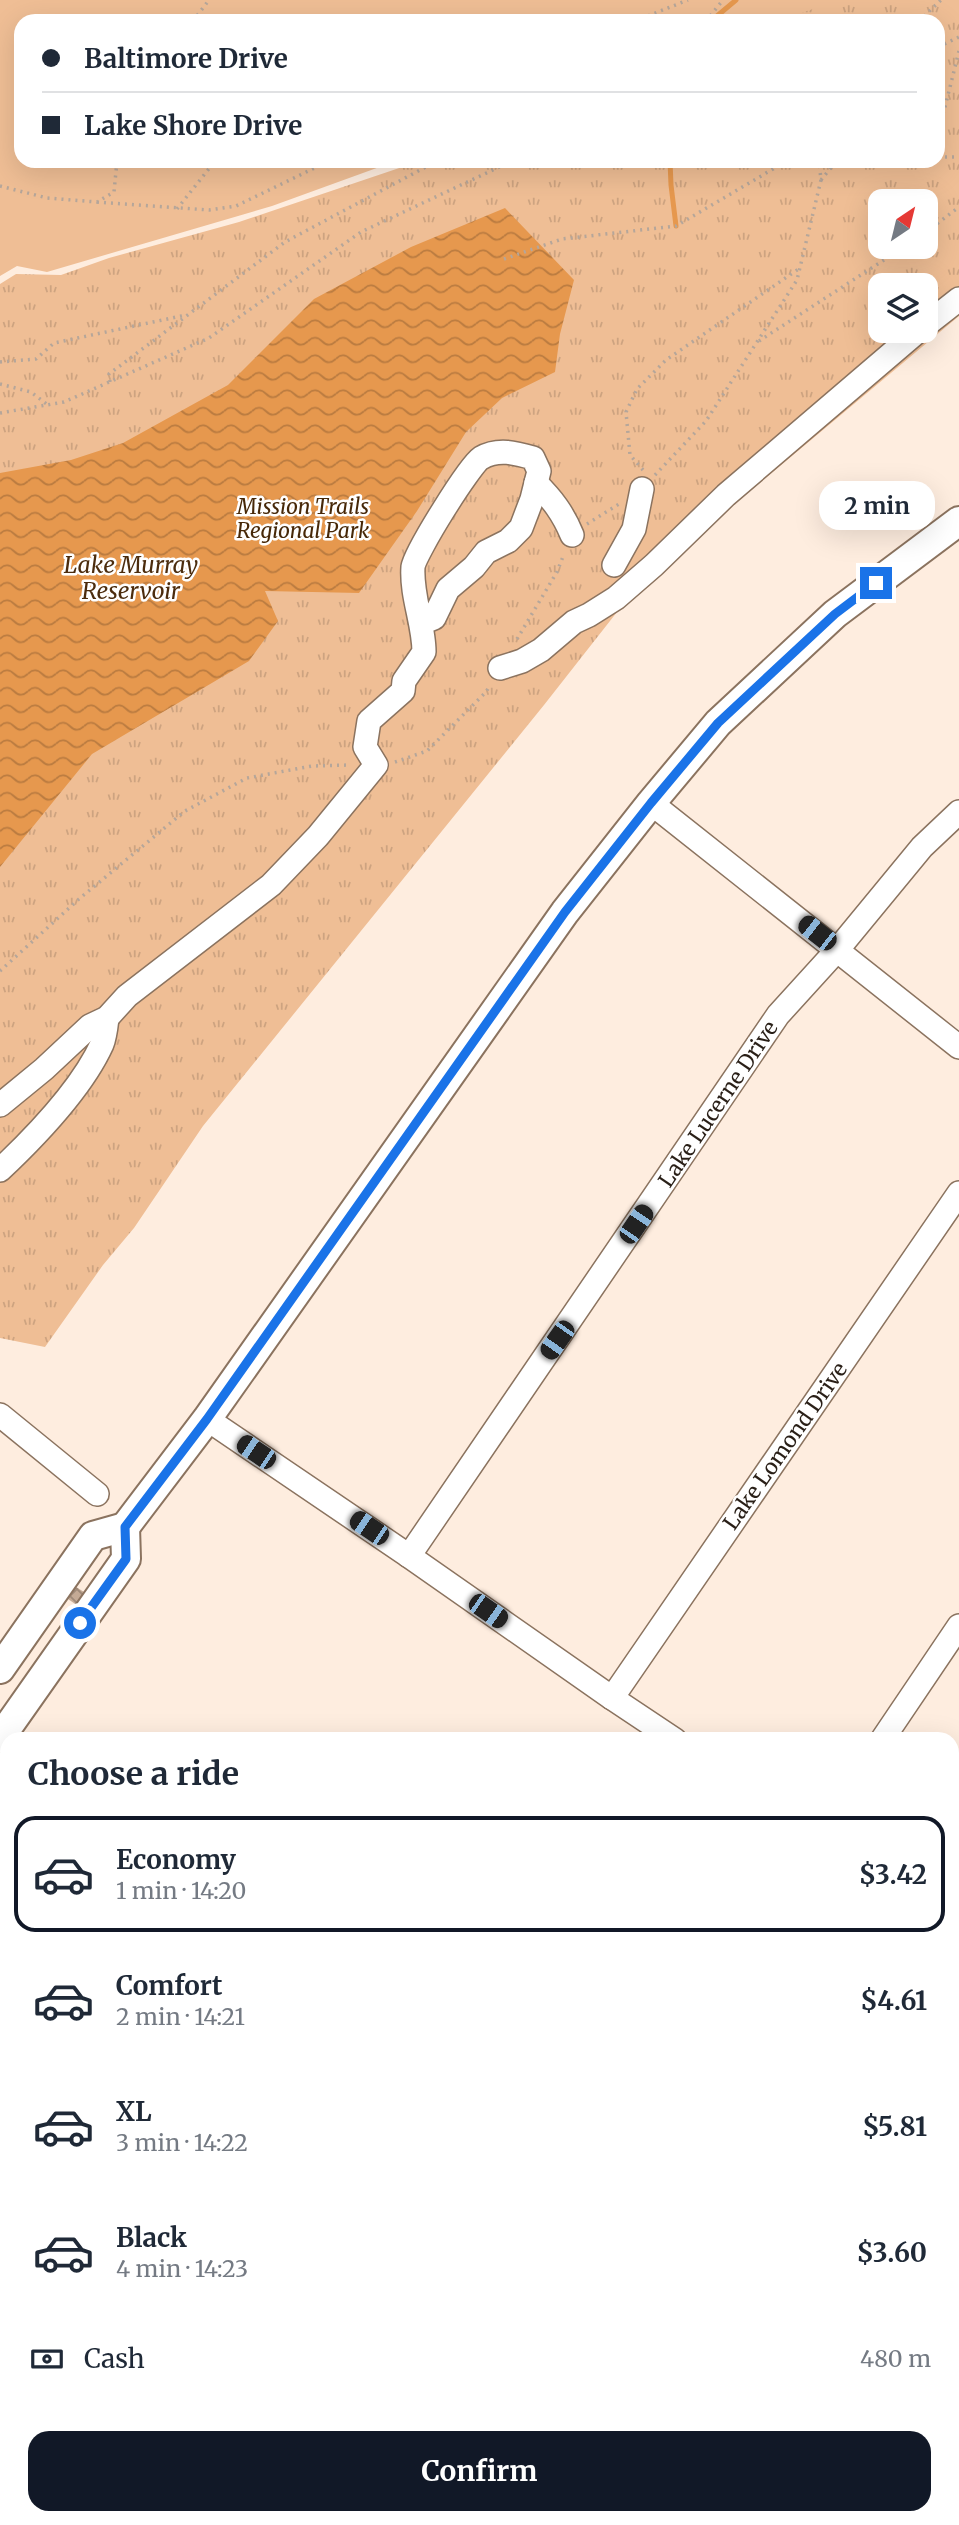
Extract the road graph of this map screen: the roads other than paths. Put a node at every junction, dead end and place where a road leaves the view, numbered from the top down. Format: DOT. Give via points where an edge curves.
graph roads {
  1 [pos="959,299"];
  2 [pos="938,316"];
  3 [pos="904,343"];
  4 [pos="536,483"];
  5 [pos="647,484"];
  6 [pos="959,521"];
  7 [pos="572,535"];
  8 [pos="614,565"];
  9 [pos="422,623"];
  10 [pos="500,668"];
  11 [pos="651,803"];
  12 [pos="959,813"];
  13 [pos="838,949"];
  14 [pos="107,1018"];
  15 [pos="959,1047"];
  16 [pos="0,1105"];
  17 [pos="0,1170"];
  18 [pos="959,1193"];
  19 [pos="0,1415"];
  20 [pos="207,1419"];
  21 [pos="97,1494"];
  22 [pos="125,1527"];
  23 [pos="409,1556"];
  24 [pos="959,1626"];
  25 [pos="0,1669"];
  26 [pos="612,1698"];
  27 [pos="4,1732"];
  28 [pos="664,1732"];
  29 [pos="887,1732"];
  1 -- 2 [label="street"];
  3 -- 10 [label="street" via="726,495 616,598 574,622 541,650"];
  4 -- 7 [label="street" via="555,502"];
  4 -- 9 [label="street" via="521,528 486,552 448,589 434,618"];
  4 -- 9 [label="street" via="539,471 533,457 507,452 479,459 466,474 413,565"];
  5 -- 8 [label="street" via="634,529"];
  6 -- 11 [label="main road" via="825,623 718,723"];
  9 -- 14 [label="street" via="424,652 404,681 403,691 369,721 365,747 376,765 271,885 127,996"];
  11 -- 13 [label="street"];
  11 -- 20 [label="main road" via="565,912"];
  12 -- 13 [label="street, Lake Lucerne Drive" via="922,847"];
  13 -- 15 [label="street"];
  13 -- 23 [label="street, Lake Lucerne Drive" via="778,1015"];
  14 -- 16 [label="street" via="90,1026"];
  14 -- 17 [label="street" via="103,1042 87,1070"];
  18 -- 26 [label="street, Lake Lomond Drive"];
  19 -- 21 [label="street"];
  20 -- 22 [label="main road"];
  20 -- 23 [label="street"];
  22 -- 25 [label="main road" via="93,1536"];
  22 -- 27 [label="main road" via="126,1559"];
  23 -- 26 [label="street"];
  24 -- 29 [label="street"];
  26 -- 28 [label="street"];
}
